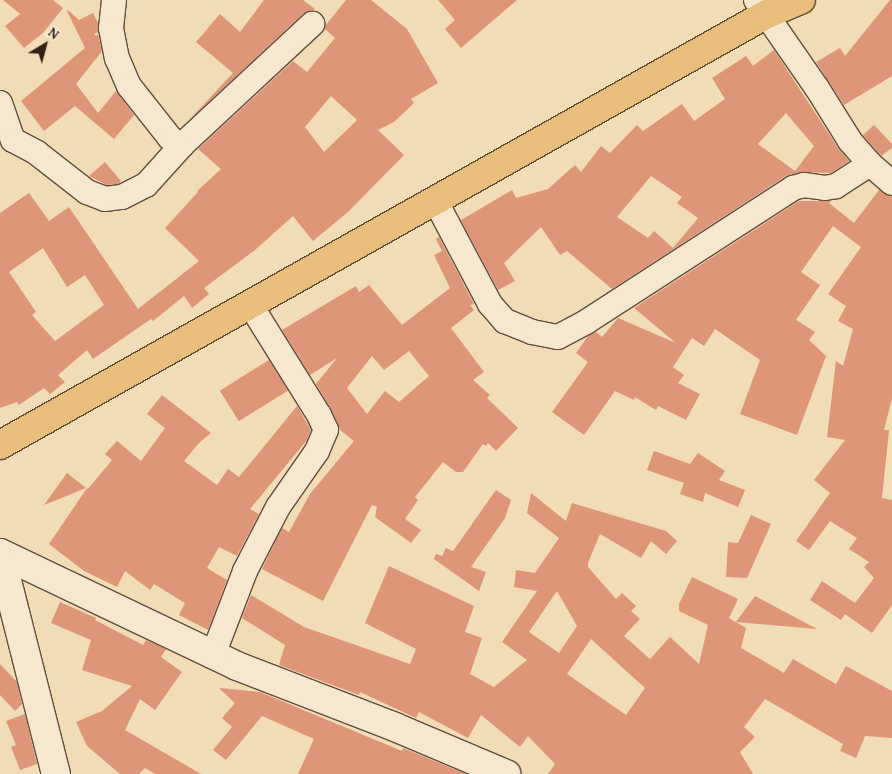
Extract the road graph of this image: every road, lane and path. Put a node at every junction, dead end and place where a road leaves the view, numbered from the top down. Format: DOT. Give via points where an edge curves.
graph roads {
  1 [pos="114,0"];
  2 [pos="801,0"];
  3 [pos="761,8"];
  4 [pos="312,24"];
  5 [pos="0,103"];
  6 [pos="182,145"];
  7 [pos="870,164"];
  8 [pos="892,183"];
  9 [pos="436,200"];
  10 [pos="250,304"];
  11 [pos="0,445"];
  12 [pos="0,553"];
  13 [pos="213,655"];
  14 [pos="56,774"];
  15 [pos="506,774"];
  1 -- 6 [label="street" via="111,28 117,58 129,86 170,138"];
  2 -- 3 [label="main road"];
  3 -- 7 [label="street" via="850,141"];
  3 -- 9 [label="main road"];
  4 -- 6 [label="street"];
  5 -- 6 [label="street" via="13,140 37,153 87,192 105,199 122,197 146,185"];
  7 -- 8 [label="street"];
  7 -- 9 [label="street" via="836,186 793,188 558,337 532,332 506,321 490,304"];
  9 -- 10 [label="main road"];
  10 -- 11 [label="main road"];
  10 -- 13 [label="street" via="326,430 317,451 278,507 245,571"];
  12 -- 13 [label="street"];
  12 -- 14 [label="street"];
  13 -- 15 [label="street"];
}
